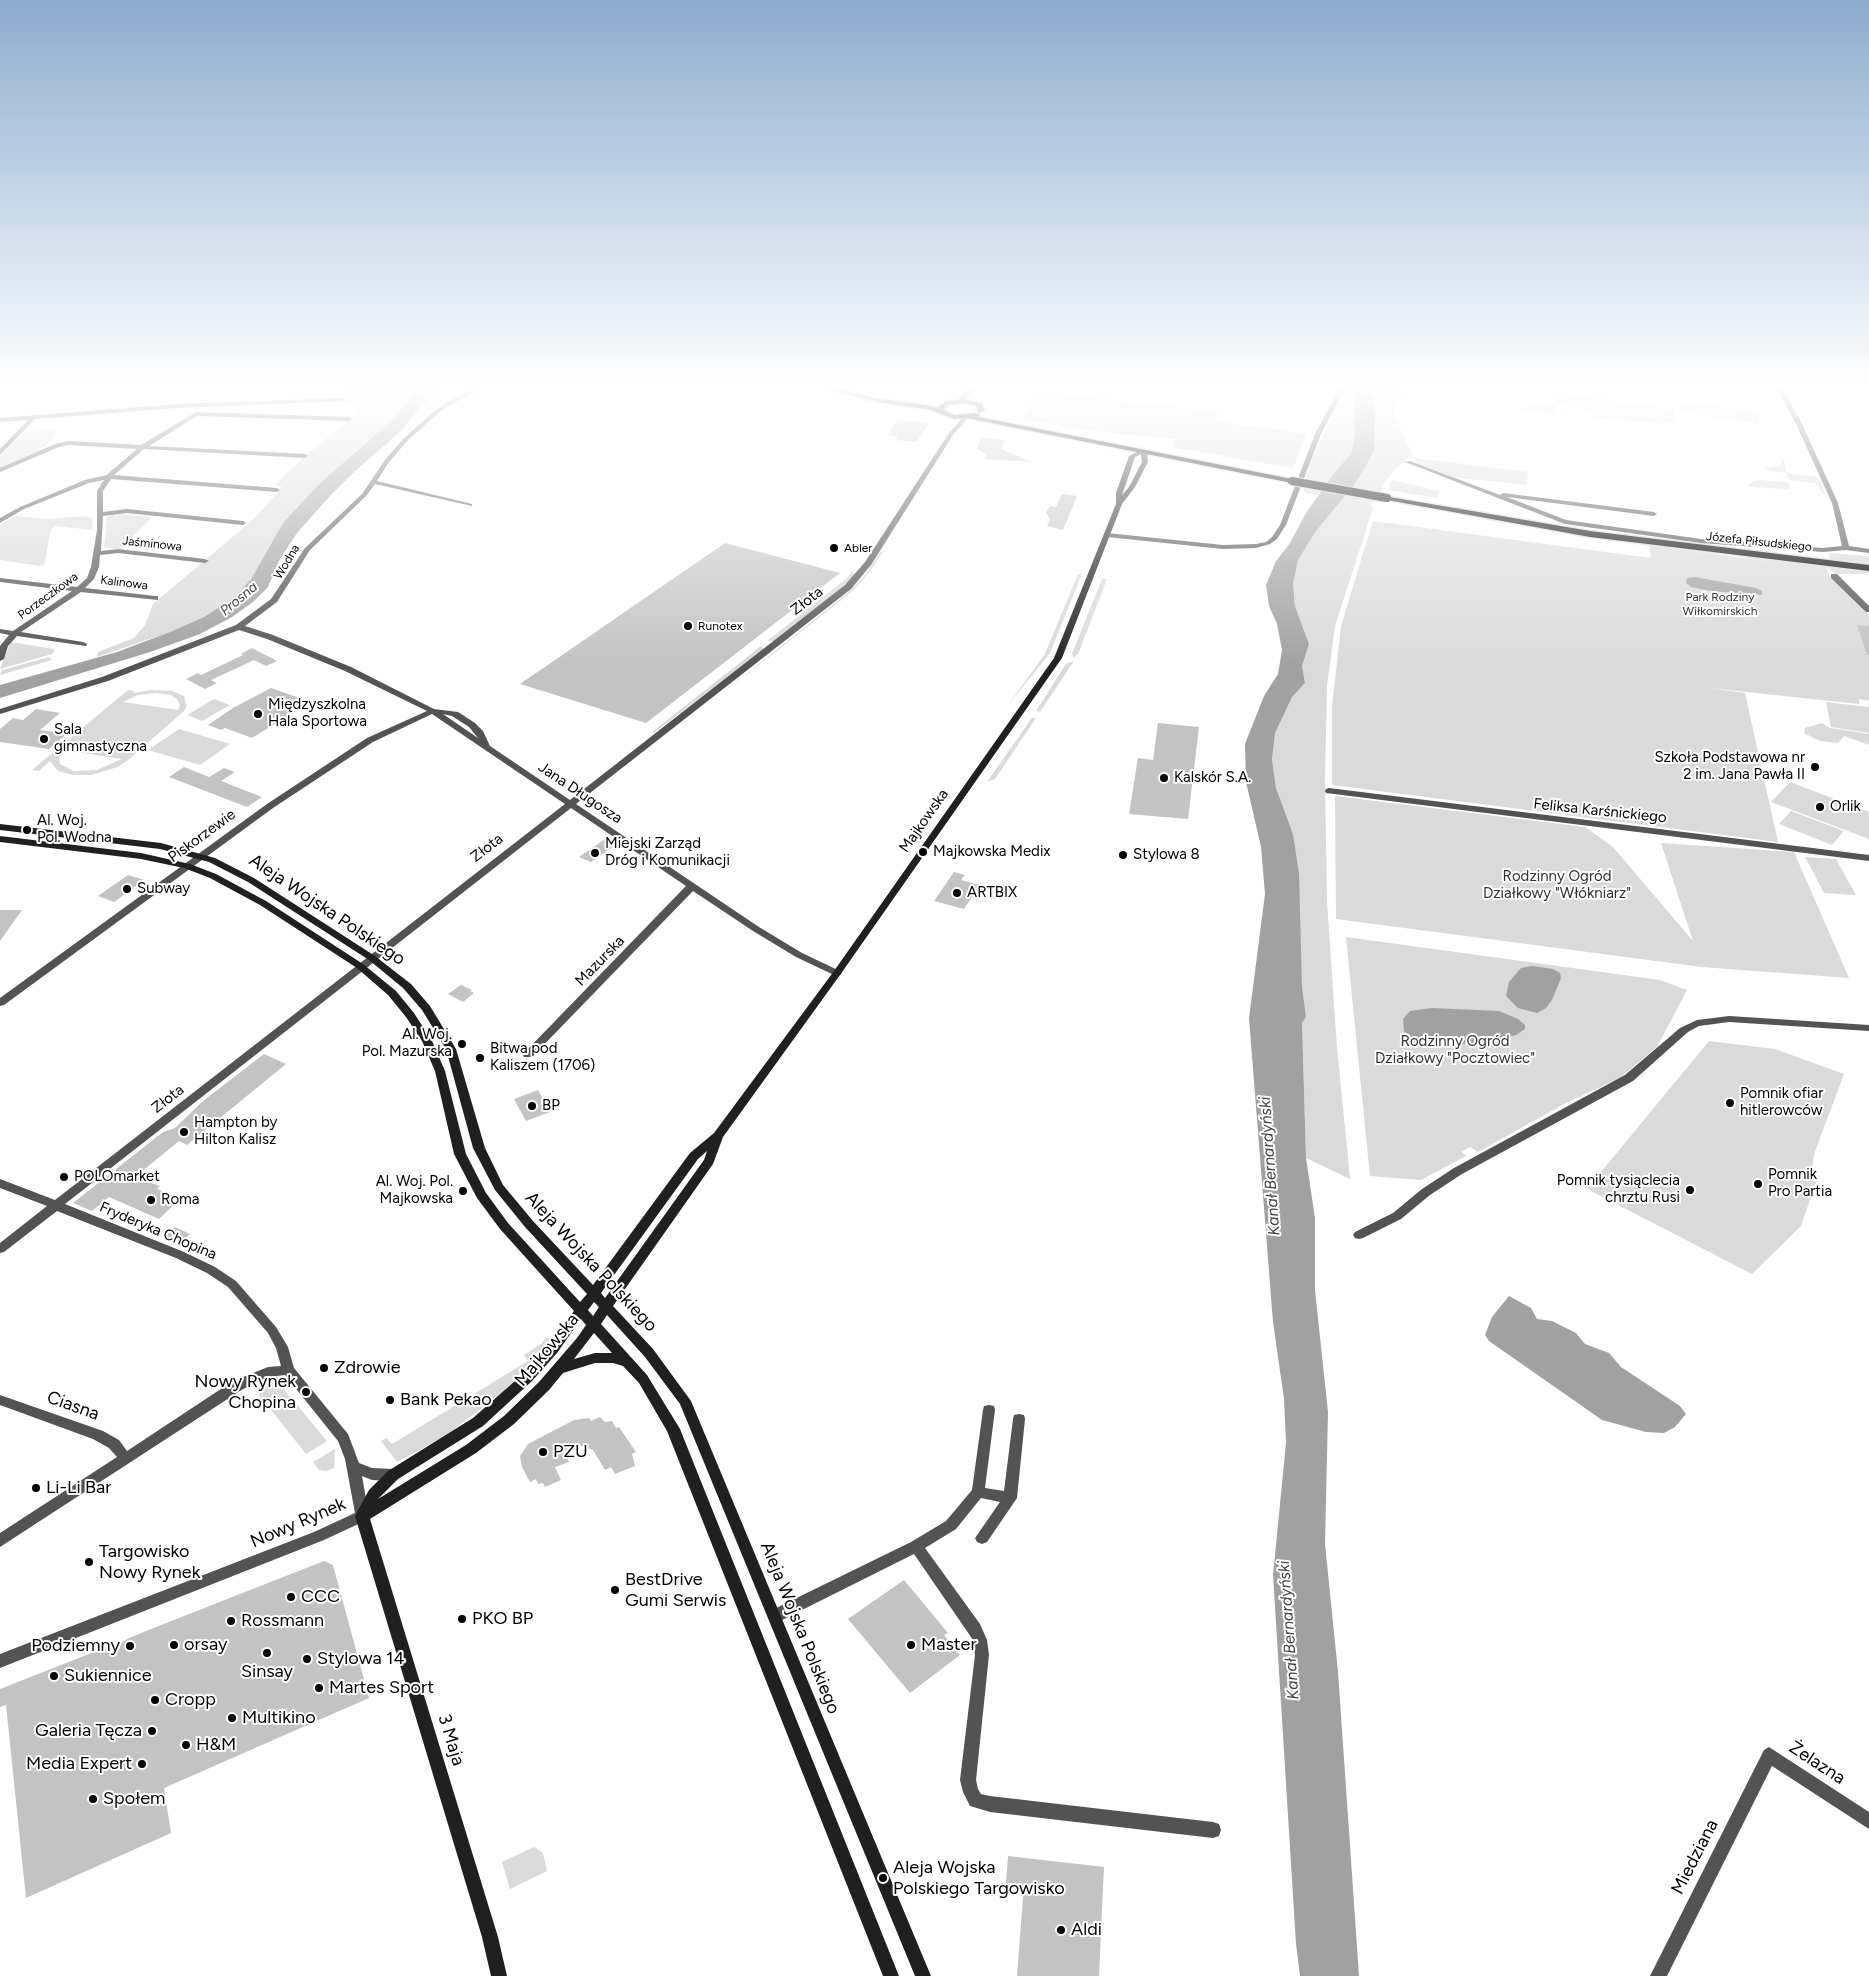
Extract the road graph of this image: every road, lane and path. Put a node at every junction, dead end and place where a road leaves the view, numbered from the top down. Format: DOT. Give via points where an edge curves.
graph roads {
  1 [pos="86,481"];
  2 [pos="106,481"];
  3 [pos="172,481"];
  4 [pos="921,481"];
  5 [pos="1123,481"];
  6 [pos="1135,481"];
  7 [pos="1293,481"];
  8 [pos="1300,481"];
  9 [pos="1458,481"];
  10 [pos="1825,481"];
  11 [pos="374,482"];
  12 [pos="277,490"];
  13 [pos="1492,494"];
  14 [pos="1119,504"];
  15 [pos="470,505"];
  16 [pos="100,514"];
  17 [pos="1654,514"];
  18 [pos="0,521"];
  19 [pos="243,523"];
  20 [pos="1107,535"];
  21 [pos="1846,548"];
  22 [pos="1869,551"];
  23 [pos="97,553"];
  24 [pos="205,561"];
  25 [pos="1869,568"];
  26 [pos="1834,576"];
  27 [pos="0,580"];
  28 [pos="78,590"];
  29 [pos="155,598"];
  30 [pos="1869,610"];
  31 [pos="239,627"];
  32 [pos="0,631"];
  33 [pos="15,633"];
  34 [pos="83,644"];
  35 [pos="0,658"];
  36 [pos="19,706"];
  37 [pos="2,711"];
  38 [pos="433,711"];
  39 [pos="0,720"];
  40 [pos="1329,791"];
  41 [pos="569,803"];
  42 [pos="0,827"];
  43 [pos="0,838"];
  44 [pos="201,856"];
  45 [pos="1869,858"];
  46 [pos="187,866"];
  47 [pos="692,886"];
  48 [pos="372,958"];
  49 [pos="360,966"];
  50 [pos="837,974"];
  51 [pos="0,1003"];
  52 [pos="1869,1028"];
  53 [pos="528,1056"];
  54 [pos="718,1136"];
  55 [pos="0,1183"];
  56 [pos="54,1207"];
  57 [pos="1359,1236"];
  58 [pos="0,1249"];
  59 [pos="593,1293"];
  60 [pos="605,1306"];
  61 [pos="581,1310"];
  62 [pos="593,1324"];
  63 [pos="629,1362"];
  64 [pos="560,1369"];
  65 [pos="288,1370"];
  66 [pos="0,1400"];
  67 [pos="989,1410"];
  68 [pos="1019,1419"];
  69 [pos="126,1459"];
  70 [pos="354,1467"];
  71 [pos="393,1475"];
  72 [pos="978,1492"];
  73 [pos="1010,1498"];
  74 [pos="362,1516"];
  75 [pos="982,1538"];
  76 [pos="0,1541"];
  77 [pos="916,1546"];
  78 [pos="775,1616"];
  79 [pos="0,1662"];
  80 [pos="1768,1755"];
  81 [pos="1869,1821"];
  82 [pos="1213,1830"];
  83 [pos="499,1976"];
  84 [pos="891,1976"];
  85 [pos="923,1976"];
  86 [pos="1658,1976"];
  1 -- 18 [label="street" via="22,508"];
  2 -- 16 [label="street, Porzeczkowa" via="100,491"];
  3 -- 12 [label="street"];
  4 -- 41 [label="street, Złota" via="868,563 848,587"];
  5 -- 14 [label="main road, Majkowska"];
  6 -- 14 [label="main road, Majkowska"];
  7 -- 25 [label="main road, Józefa Piłsudskiego, bridge" via="1590,534"];
  8 -- 20 [label="street" via="1282,526 1268,543 1223,547"];
  9 -- 13 [label="street"];
  10 -- 21 [label="street" via="1835,503"];
  11 -- 15 [label="street"];
  11 -- 31 [label="street, Wodna" via="307,549 274,600"];
  13 -- 17 [label="street"];
  13 -- 21 [label="street" via="1573,523 1701,541 1823,550"];
  14 -- 20 [label="main road, Majkowska"];
  16 -- 19 [label="street" via="126,511"];
  16 -- 23 [label="street, Porzeczkowa"];
  20 -- 50 [label="main road, Majkowska" via="1058,658"];
  21 -- 22 [label="street"];
  23 -- 24 [label="street, Jaśminowa" via="122,551"];
  23 -- 28 [label="street, Porzeczkowa" via="92,575"];
  26 -- 30 [label="street"];
  27 -- 28 [label="street, Kalinowa"];
  28 -- 29 [label="street, Kalinowa"];
  28 -- 33 [label="street, Porzeczkowa"];
  31 -- 36 [label="street, Wodna" via="105,680"];
  31 -- 38 [label="street, Jana Długosza" via="358,673"];
  32 -- 33 [label="street"];
  33 -- 34 [label="street"];
  33 -- 35 [label="street" via="4,646"];
  36 -- 37 [label="street, Wodna"];
  36 -- 39 [label="street, Wodna"];
  38 -- 41 [label="street, Jana Długosza"];
  38 -- 44 [label="street, Piskorzewie" via="360,745"];
  40 -- 45 [label="street, Feliksa Karśnickiego"];
  41 -- 47 [label="street, Jana Długosza"];
  41 -- 48 [label="street, Złota"];
  42 -- 44 [label="main road, Aleja Wojska Polskiego" via="154,845"];
  43 -- 46 [label="main road, Aleja Wojska Polskiego" via="141,856"];
  44 -- 46 [label="street, Piskorzewie"];
  44 -- 48 [label="main road, Aleja Wojska Polskiego" via="236,872"];
  46 -- 49 [label="main road, Aleja Wojska Polskiego" via="244,892"];
  46 -- 51 [label="street, Piskorzewie"];
  47 -- 50 [label="street, Jana Długosza" via="782,945"];
  47 -- 53 [label="street, Mazurska"];
  48 -- 49 [label="street, Złota"];
  48 -- 59 [label="main road, Aleja Wojska Polskiego" via="411,991 443,1034 457,1066 479,1148 499,1187"];
  49 -- 56 [label="street, Złota"];
  49 -- 61 [label="main road, Aleja Wojska Polskiego" via="402,1004 427,1041 440,1071 460,1154 481,1195 504,1226"];
  50 -- 54 [label="main road, Majkowska"];
  52 -- 57 [label="street" via="1729,1019 1697,1023 1684,1030 1629,1078 1458,1170 1397,1216"];
  54 -- 59 [label="main road, Majkowska" via="694,1156"];
  54 -- 60 [label="main road, Majkowska" via="709,1161"];
  55 -- 56 [label="street, Fryderyka Chopina"];
  56 -- 58 [label="street, Złota"];
  56 -- 65 [label="street, Fryderyka Chopina" via="180,1255 222,1277 272,1330 282,1347"];
  59 -- 60 [label="main road, Aleja Wojska Polskiego"];
  59 -- 61 [label="main road, Majkowska"];
  60 -- 62 [label="main road, Majkowska"];
  60 -- 78 [label="main road, Aleja Wojska Polskiego" via="663,1369 684,1401"];
  61 -- 62 [label="main road, Aleja Wojska Polskiego"];
  61 -- 71 [label="main road, Majkowska" via="543,1361 494,1409 460,1435"];
  62 -- 63 [label="main road, Aleja Wojska Polskiego"];
  62 -- 64 [label="main road, Majkowska"];
  63 -- 64 [label="main road" via="595,1358"];
  63 -- 84 [label="main road, Aleja Wojska Polskiego" via="655,1395 673,1429"];
  64 -- 74 [label="main road, Majkowska" via="490,1435"];
  65 -- 69 [label="street" via="248,1379"];
  65 -- 70 [label="street, Nowy Rynek" via="343,1438"];
  66 -- 69 [label="street, Ciasna" via="98,1435 114,1444"];
  67 -- 72 [label="street"];
  68 -- 73 [label="street"];
  69 -- 76 [label="street"];
  70 -- 71 [label="street" via="372,1474"];
  70 -- 74 [label="street, Nowy Rynek"];
  71 -- 74 [label="main road, Majkowska" via="374,1494"];
  72 -- 73 [label="street"];
  72 -- 77 [label="street" via="951,1525"];
  73 -- 75 [label="street"];
  74 -- 79 [label="street, Nowy Rynek"];
  74 -- 83 [label="main road, 3 Maja" via="488,1929"];
  77 -- 78 [label="street"];
  77 -- 82 [label="street" via="980,1640 982,1654 968,1780 976,1800"];
  78 -- 85 [label="main road, Aleja Wojska Polskiego"];
  80 -- 81 [label="street, Żelazna"];
  80 -- 86 [label="street, Miedziana"];
}
